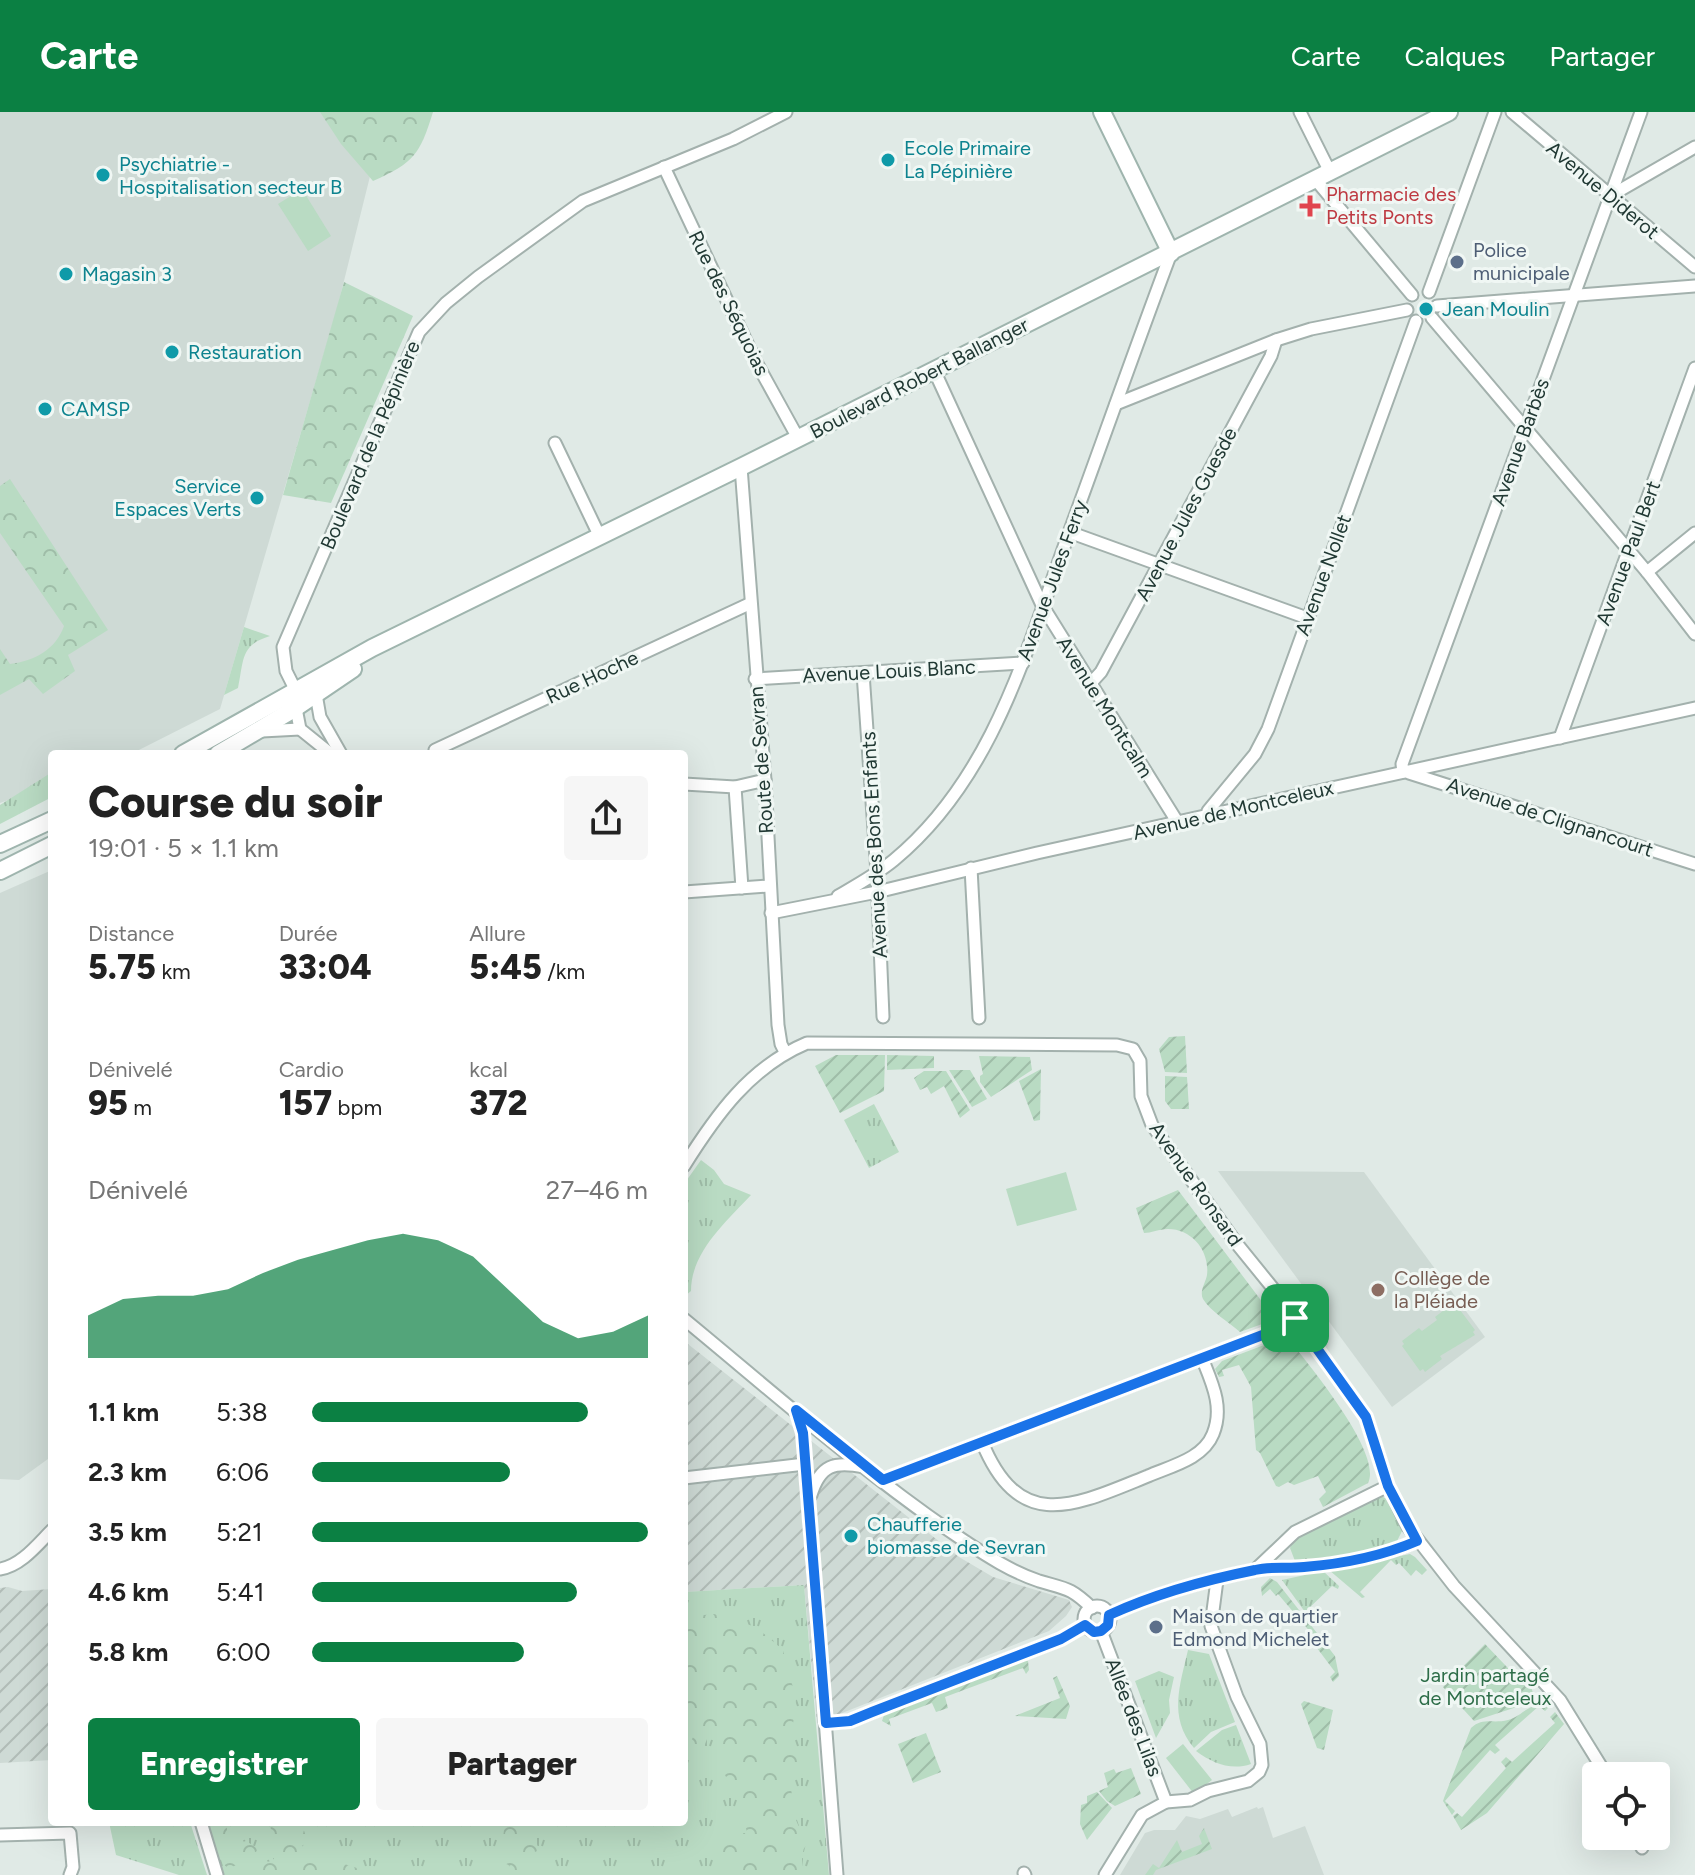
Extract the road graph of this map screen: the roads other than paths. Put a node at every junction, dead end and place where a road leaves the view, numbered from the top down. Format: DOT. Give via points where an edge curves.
graph roads {
  1 [pos="786,112"];
  2 [pos="1102,112"];
  3 [pos="1300,112"];
  4 [pos="1449,112"];
  5 [pos="1495,112"];
  6 [pos="1512,112"];
  7 [pos="1641,112"];
  8 [pos="1695,147"];
  9 [pos="664,167"];
  10 [pos="1323,176"];
  11 [pos="1610,196"];
  12 [pos="1171,253"];
  13 [pos="1695,267"];
  14 [pos="1695,286"];
  15 [pos="1429,292"];
  16 [pos="1412,295"];
  17 [pos="1574,295"];
  18 [pos="1437,306"];
  19 [pos="1407,310"];
  20 [pos="1432,318"];
  21 [pos="1416,321"];
  22 [pos="1276,340"];
  23 [pos="1695,368"];
  24 [pos="934,370"];
  25 [pos="1116,404"];
  26 [pos="1525,429"];
  27 [pos="798,438"];
  28 [pos="555,443"];
  29 [pos="741,467"];
  30 [pos="1069,532"];
  31 [pos="1695,533"];
  32 [pos="600,537"];
  33 [pos="1628,551"];
  34 [pos="1160,563"];
  35 [pos="1647,572"];
  36 [pos="749,604"];
  37 [pos="1042,605"];
  38 [pos="1307,618"];
  39 [pos="1695,634"];
  40 [pos="389,641"];
  41 [pos="1023,663"];
  42 [pos="863,673"];
  43 [pos="755,679"];
  44 [pos="1090,684"];
  45 [pos="296,691"];
  46 [pos="316,694"];
  47 [pos="1695,708"];
  48 [pos="294,709"];
  49 [pos="300,729"];
  50 [pos="253,732"];
  51 [pos="1560,738"];
  52 [pos="190,750"];
  53 [pos="224,750"];
  54 [pos="326,750"];
  55 [pos="339,750"];
  56 [pos="435,750"];
  57 [pos="1441,764"];
  58 [pos="1404,772"];
  59 [pos="765,780"];
  60 [pos="1441,781"];
  61 [pos="688,784"];
  62 [pos="735,787"];
  63 [pos="1210,816"];
  64 [pos="48,822"];
  65 [pos="1178,823"];
  66 [pos="0,844"];
  67 [pos="48,847"];
  68 [pos="1695,864"];
  69 [pos="971,868"];
  70 [pos="0,871"];
  71 [pos="877,873"];
  72 [pos="769,886"];
  73 [pos="742,888"];
  74 [pos="688,892"];
  75 [pos="877,892"];
  76 [pos="830,901"];
  77 [pos="771,913"];
  78 [pos="883,1017"];
  79 [pos="979,1018"];
  80 [pos="785,1052"];
  81 [pos="688,1160"];
  82 [pos="1295,1318"];
  83 [pos="688,1322"];
  84 [pos="1202,1358"];
  85 [pos="796,1410"];
  86 [pos="982,1442"];
  87 [pos="805,1464"];
  88 [pos="866,1467"];
  89 [pos="688,1478"];
  90 [pos="883,1480"];
  91 [pos="1388,1486"];
  92 [pos="808,1503"];
  93 [pos="48,1534"];
  94 [pos="1285,1541"];
  95 [pos="1417,1541"];
  96 [pos="48,1544"];
  97 [pos="1299,1568"];
  98 [pos="1255,1570"];
  99 [pos="0,1572"];
  100 [pos="1217,1580"];
  101 [pos="1092,1608"];
  102 [pos="1109,1615"];
  103 [pos="1085,1625"];
  104 [pos="1101,1631"];
  105 [pos="826,1723"];
  106 [pos="1598,1762"];
  107 [pos="1166,1802"];
  108 [pos="202,1826"];
  109 [pos="0,1835"];
  110 [pos="70,1875"];
  111 [pos="217,1875"];
  112 [pos="837,1875"];
  113 [pos="1105,1875"];
  1 -- 9 [label="street, Boulevard de la Pépinière"];
  2 -- 12 [label="main road"];
  3 -- 10 [label="street"];
  4 -- 10 [label="main road, Boulevard Robert Ballanger"];
  5 -- 15 [label="street"];
  6 -- 11 [label="street, Avenue Diderot"];
  7 -- 11 [label="street, Avenue Barbès"];
  8 -- 11 [label="street"];
  9 -- 27 [label="street, Rue des Séquoias"];
  9 -- 45 [label="street, Boulevard de la Pépinière" via="583,201 478,277 419,332 283,647"];
  10 -- 12 [label="main road, Boulevard Robert Ballanger"];
  10 -- 16 [label="street"];
  11 -- 13 [label="street, Avenue Diderot"];
  11 -- 17 [label="street, Avenue Barbès"];
  12 -- 24 [label="main road, Boulevard Robert Ballanger"];
  12 -- 25 [label="street, Avenue Jules Ferry"];
  14 -- 17 [label="street"];
  15 -- 16 [label="street"];
  15 -- 18 [label="street"];
  16 -- 19 [label="street"];
  17 -- 18 [label="street"];
  17 -- 26 [label="street, Avenue Barbès"];
  18 -- 20 [label="street"];
  19 -- 21 [label="street"];
  19 -- 22 [label="street"];
  20 -- 21 [label="street"];
  20 -- 26 [label="street"];
  21 -- 38 [label="street, Avenue Nollet"];
  22 -- 25 [label="street"];
  22 -- 34 [label="street, Avenue Jules Guesde"];
  23 -- 33 [label="street, Avenue Paul Bert"];
  24 -- 27 [label="main road, Boulevard Robert Ballanger"];
  24 -- 37 [label="street, Avenue Montcalm"];
  25 -- 30 [label="street, Avenue Jules Ferry"];
  26 -- 33 [label="street"];
  26 -- 58 [label="street, Avenue Barbès" via="1402,764"];
  27 -- 29 [label="main road, Boulevard Robert Ballanger"];
  28 -- 32 [label="street"];
  29 -- 32 [label="main road, Boulevard Robert Ballanger"];
  29 -- 36 [label="street, Route de Sevran"];
  30 -- 34 [label="street"];
  30 -- 37 [label="street, Avenue Jules Ferry"];
  31 -- 35 [label="street"];
  32 -- 40 [label="main road, Boulevard Robert Ballanger"];
  33 -- 35 [label="street"];
  33 -- 51 [label="street, Avenue Paul Bert"];
  34 -- 38 [label="street"];
  34 -- 44 [label="street, Avenue Jules Guesde"];
  35 -- 39 [label="street"];
  36 -- 43 [label="street, Route de Sevran"];
  36 -- 56 [label="street, Rue Hoche"];
  37 -- 41 [label="street, Avenue Jules Ferry"];
  37 -- 44 [label="street, Avenue Montcalm"];
  38 -- 63 [label="street, Avenue Nollet" via="1268,729 1255,754 1208,811"];
  40 -- 45 [label="main road, Boulevard Robert Ballanger"];
  40 -- 46 [label="main road, Boulevard Robert Ballanger"];
  41 -- 42 [label="street, Avenue Louis Blanc"];
  41 -- 71 [label="street, Avenue Jules Ferry" via="968,777 939,815"];
  42 -- 43 [label="street, Avenue Louis Blanc"];
  42 -- 71 [label="street, Avenue des Bons Enfants"];
  43 -- 59 [label="street, Route de Sevran"];
  44 -- 65 [label="street, Avenue Montcalm"];
  45 -- 46 [label="street"];
  45 -- 48 [label="street"];
  45 -- 52 [label="main road, Boulevard Robert Ballanger"];
  46 -- 48 [label="main road, Boulevard Robert Ballanger"];
  46 -- 55 [label="street" via="320,717"];
  47 -- 51 [label="street, Avenue de Montceleux"];
  48 -- 49 [label="street"];
  48 -- 50 [label="main road, Boulevard Robert Ballanger"];
  49 -- 50 [label="street"];
  49 -- 54 [label="street"];
  50 -- 53 [label="main road, Boulevard Robert Ballanger"];
  51 -- 57 [label="street, Avenue de Montceleux"];
  57 -- 58 [label="street, Avenue de Montceleux"];
  57 -- 60 [label="street"];
  58 -- 60 [label="street, Avenue de Clignancourt"];
  58 -- 63 [label="street, Avenue de Montceleux"];
  59 -- 62 [label="street"];
  59 -- 72 [label="street, Route de Sevran"];
  60 -- 68 [label="street, Avenue de Clignancourt"];
  61 -- 62 [label="street"];
  62 -- 73 [label="street"];
  63 -- 65 [label="street, Avenue de Montceleux"];
  64 -- 66 [label="main road"];
  65 -- 69 [label="street, Avenue de Montceleux"];
  67 -- 70 [label="main road"];
  69 -- 75 [label="street, Avenue de Montceleux"];
  69 -- 79 [label="street"];
  71 -- 75 [label="street, Avenue des Bons Enfants"];
  71 -- 76 [label="street, Avenue Jules Ferry"];
  72 -- 73 [label="street"];
  72 -- 77 [label="street, Route de Sevran"];
  73 -- 74 [label="street"];
  75 -- 76 [label="street, Avenue de Montceleux"];
  75 -- 78 [label="street, Avenue des Bons Enfants"];
  76 -- 77 [label="street, Avenue de Montceleux"];
  77 -- 80 [label="street, Route de Sevran"];
  80 -- 81 [label="street, Avenue Ronsard" via="732,1097"];
  80 -- 82 [label="street, Avenue Ronsard" via="807,1043 1133,1049 1152,1125"];
  82 -- 84 [label="street"];
  82 -- 91 [label="street" via="1366,1417"];
  83 -- 85 [label="street"];
  84 -- 86 [label="street"];
  84 -- 86 [label="street" via="1218,1404 1210,1440 1184,1461 1082,1502 1046,1505 1020,1495 997,1475"];
  85 -- 87 [label="street"];
  85 -- 88 [label="street"];
  86 -- 90 [label="street"];
  87 -- 89 [label="street"];
  87 -- 92 [label="street"];
  88 -- 90 [label="street"];
  88 -- 92 [label="street" via="845,1463 825,1468"];
  90 -- 101 [label="street" via="992,1560 1068,1588"];
  91 -- 94 [label="street"];
  91 -- 95 [label="street"];
  92 -- 105 [label="street"];
  93 -- 99 [label="street"];
  94 -- 97 [label="street"];
  94 -- 98 [label="street"];
  95 -- 97 [label="street" via="1387,1552"];
  95 -- 106 [label="street" via="1560,1700"];
  96 -- 99 [label="street" via="32,1560"];
  97 -- 98 [label="street"];
  98 -- 100 [label="street"];
  100 -- 102 [label="street"];
  100 -- 107 [label="street" via="1211,1626 1260,1744 1262,1765 1248,1781 1190,1800"];
  101 -- 102 [label="street"];
  101 -- 103 [label="street"];
  102 -- 104 [label="street"];
  103 -- 104 [label="street"];
  103 -- 105 [label="street" via="850,1721"];
  104 -- 107 [label="street, Allée des Lilas"];
  105 -- 112 [label="street"];
  107 -- 113 [label="street, Allée des Lilas" via="1142,1815"];
  108 -- 111 [label="street"];
  109 -- 110 [label="street" via="70,1833"];
}
